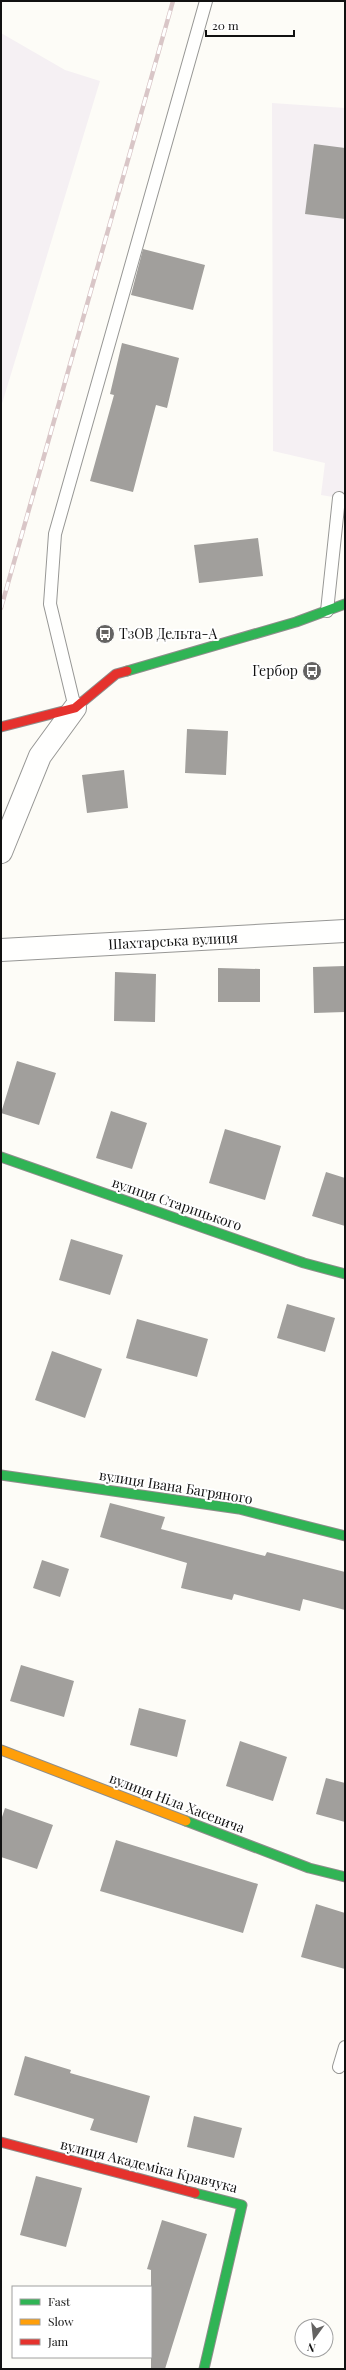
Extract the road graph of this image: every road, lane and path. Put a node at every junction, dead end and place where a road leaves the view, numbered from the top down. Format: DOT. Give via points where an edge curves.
graph roads {
  1 [pos="206,1"];
  2 [pos="339,498"];
  3 [pos="345,604"];
  4 [pos="327,611"];
  5 [pos="74,708"];
  6 [pos="1,727"];
  7 [pos="1,852"];
  8 [pos="345,931"];
  9 [pos="1,950"];
  10 [pos="1,1157"];
  11 [pos="345,1274"];
  12 [pos="1,1475"];
  13 [pos="345,1536"];
  14 [pos="1,1750"];
  15 [pos="345,1877"];
  16 [pos="345,2047"];
  17 [pos="339,2067"];
  18 [pos="1,2142"];
  19 [pos="204,2369"];
  1 -- 5 [label="lane" via="55,534 50,604"];
  2 -- 4 [label="lane"];
  3 -- 4 [label="street"];
  4 -- 5 [label="street" via="116,674"];
  5 -- 6 [label="street"];
  5 -- 7 [label="street" via="40,756"];
  8 -- 9 [label="street, Шахтарська вулиця"];
  10 -- 11 [label="street, вулиця Старицького" via="304,1263"];
  12 -- 13 [label="street, вулиця Івана Багряного" via="239,1509"];
  14 -- 15 [label="street, вулиця Ніла Хасевича" via="309,1868"];
  16 -- 17 [label="lane"];
  18 -- 19 [label="street, вулиця Академіка Кравчука" via="242,2205"];
}
